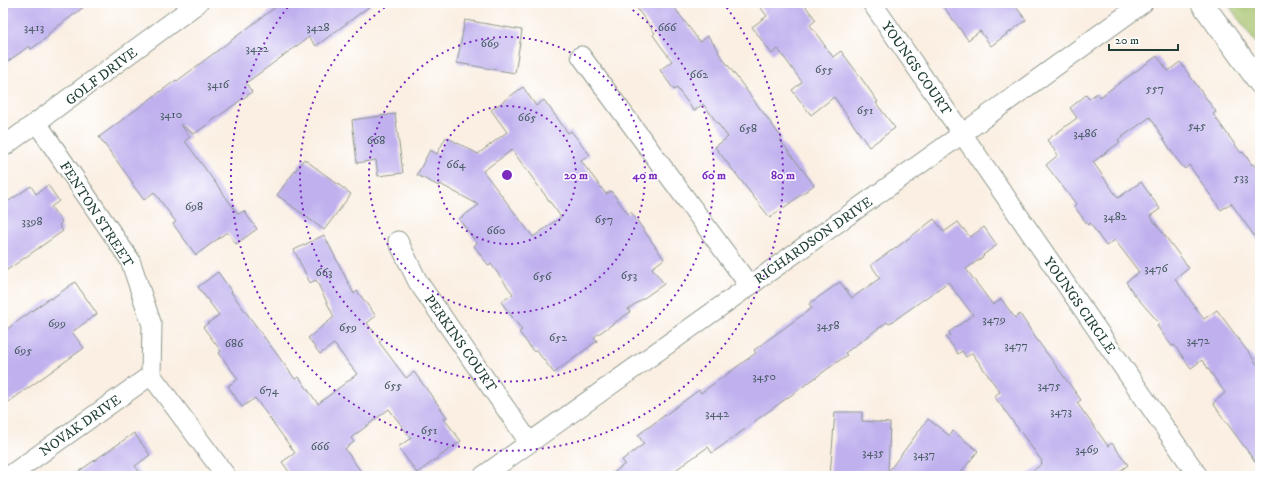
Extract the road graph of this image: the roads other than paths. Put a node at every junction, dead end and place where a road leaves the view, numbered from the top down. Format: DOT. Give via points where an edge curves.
graph roads {
  1 [pos="198,3"];
  2 [pos="872,3"];
  3 [pos="1143,3"];
  4 [pos="1202,3"];
  5 [pos="581,56"];
  6 [pos="1260,83"];
  7 [pos="37,123"];
  8 [pos="962,134"];
  9 [pos="3,147"];
  10 [pos="398,241"];
  11 [pos="749,285"];
  12 [pos="151,374"];
  13 [pos="529,442"];
  14 [pos="9,476"];
  15 [pos="226,476"];
  16 [pos="483,476"];
  17 [pos="1198,476"];
  1 -- 7 [label="street, GOLF DRIVE"];
  2 -- 8 [label="street, YOUNGS COURT"];
  3 -- 8 [label="street, RICHARDSON DRIVE"];
  4 -- 6 [label="street"];
  5 -- 11 [label="street"];
  7 -- 9 [label="street, GOLF DRIVE"];
  7 -- 12 [label="street, FENTON STREET" via="130,260 152,325"];
  8 -- 11 [label="street, RICHARDSON DRIVE"];
  8 -- 17 [label="street, YOUNGS CIRCLE"];
  10 -- 13 [label="street, PERKINS COURT" via="418,282"];
  11 -- 13 [label="street, RICHARDSON DRIVE"];
  12 -- 14 [label="street, NOVAK DRIVE"];
  12 -- 15 [label="street"];
  13 -- 16 [label="street, RICHARDSON DRIVE"];
}
